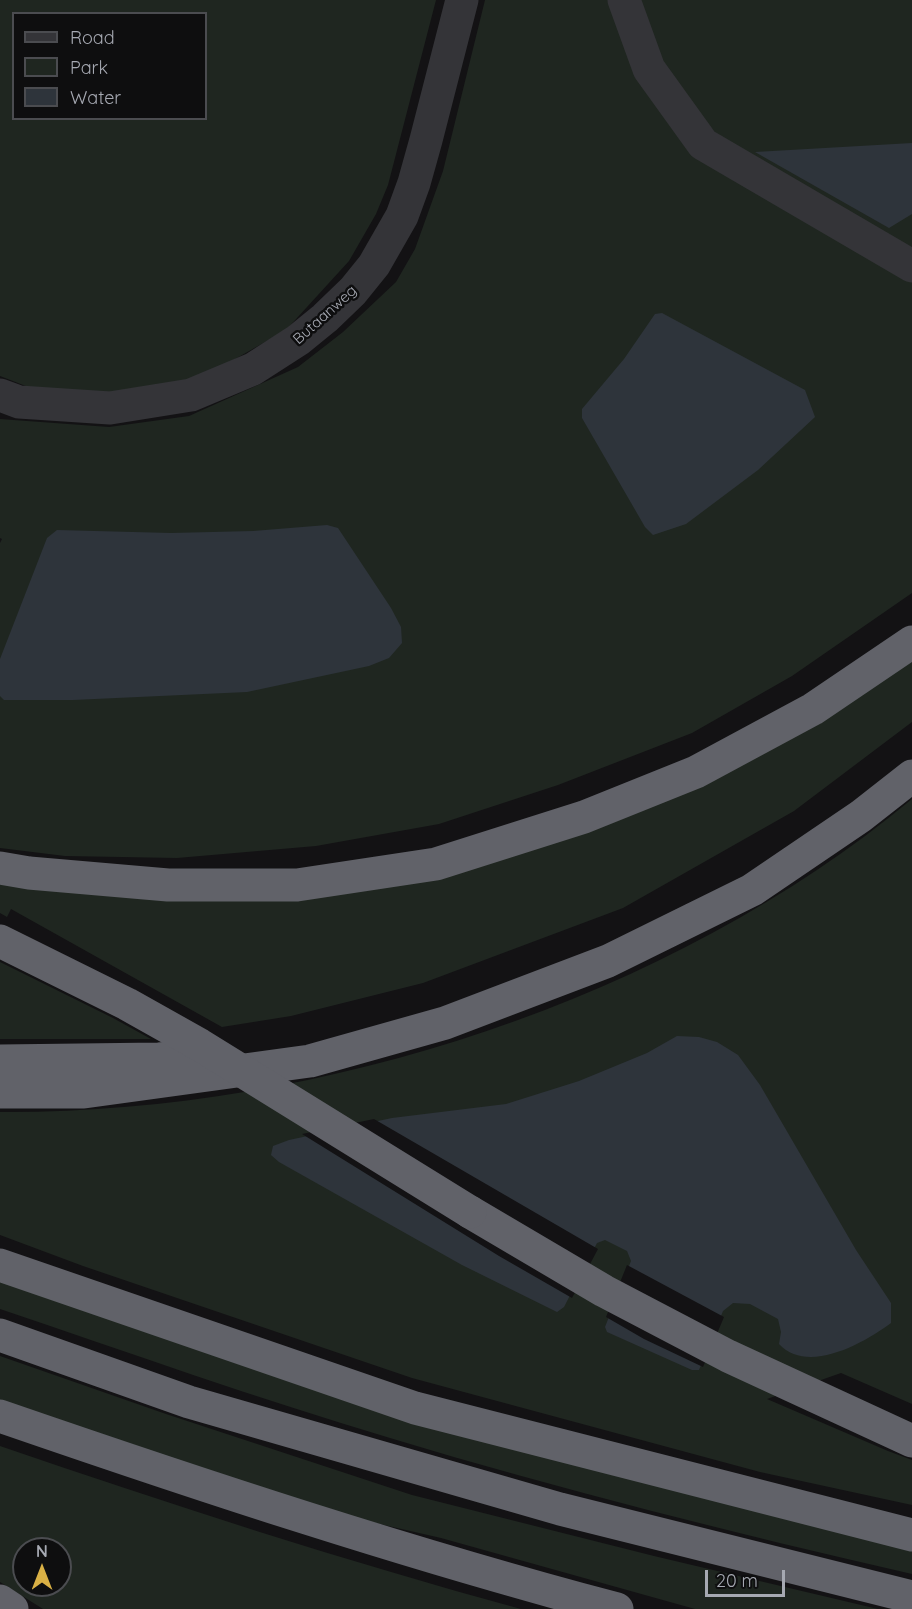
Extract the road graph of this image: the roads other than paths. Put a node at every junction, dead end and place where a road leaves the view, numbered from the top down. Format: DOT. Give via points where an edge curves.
graph roads {
  1 [pos="462,0"];
  2 [pos="624,0"];
  3 [pos="912,266"];
  4 [pos="0,395"];
  5 [pos="912,642"];
  6 [pos="912,776"];
  7 [pos="0,868"];
  8 [pos="0,941"];
  9 [pos="445,1023"];
  10 [pos="0,1061"];
  11 [pos="0,1092"];
  12 [pos="0,1265"];
  13 [pos="0,1335"];
  14 [pos="0,1416"];
  15 [pos="904,1438"];
  16 [pos="912,1535"];
  17 [pos="912,1597"];
  18 [pos="0,1601"];
  19 [pos="12,1609"];
  20 [pos="617,1609"];
  1 -- 4 [label="street, Butaanweg" via="402,216 354,291 298,340 253,369 191,395 110,408 19,402"];
  2 -- 3 [label="street" via="649,69 702,144"];
  5 -- 7 [label="highway" via="813,709 696,772 584,817 435,864 297,885 168,885"];
  6 -- 9 [label="highway" via="752,890 608,961"];
  8 -- 15 [label="highway, bridge" via="127,1004 200,1046 604,1290 728,1356"];
  9 -- 10 [label="highway" via="298,1046 159,1059"];
  9 -- 11 [label="highway" via="310,1061 84,1092"];
  12 -- 16 [label="highway" via="415,1408"];
  13 -- 17 [label="highway" via="189,1402 537,1503"];
  14 -- 20 [label="highway" via="157,1471 533,1587"];
  18 -- 19 [label="highway"];
}
